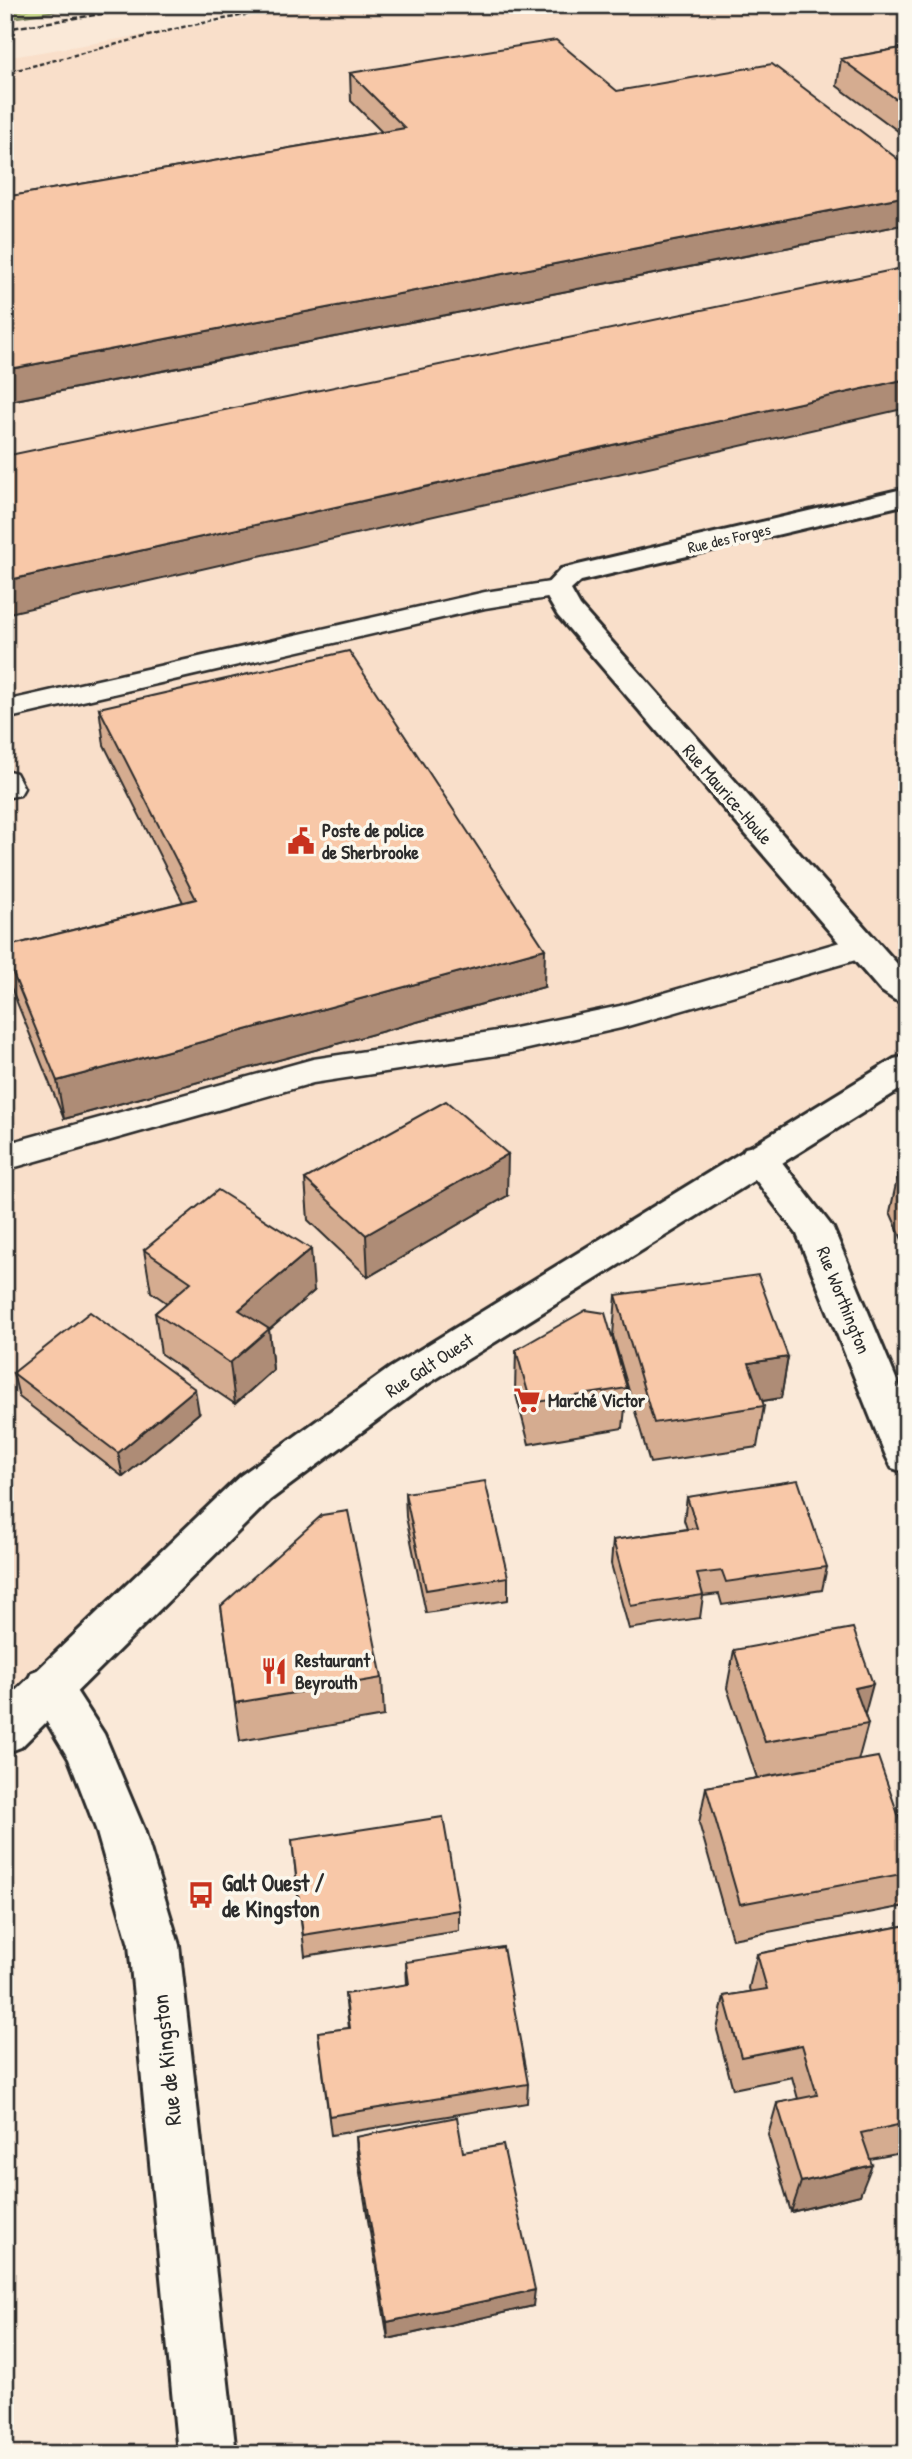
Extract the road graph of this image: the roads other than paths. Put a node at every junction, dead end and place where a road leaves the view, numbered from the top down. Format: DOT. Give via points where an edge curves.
graph roads {
  1 [pos="907,496"];
  2 [pos="556,589"];
  3 [pos="5,710"];
  4 [pos="5,779"];
  5 [pos="5,789"];
  6 [pos="861,947"];
  7 [pos="907,992"];
  8 [pos="904,1072"];
  9 [pos="5,1157"];
  10 [pos="758,1158"];
  11 [pos="907,1456"];
  12 [pos="48,1686"];
  13 [pos="5,1731"];
  14 [pos="207,2454"];
  1 -- 2 [label="street, Rue des Forges" via="571,575"];
  2 -- 3 [label="lane" via="485,600"];
  2 -- 6 [label="street, Rue Maurice-Houle" via="568,610"];
  4 -- 5 [label="lane" via="9,788"];
  6 -- 7 [label="street, Rue Maurice-Houle"];
  6 -- 9 [label="lane" via="621,1017 510,1041 313,1071"];
  8 -- 10 [label="street, Rue Galt Ouest"];
  10 -- 11 [label="street, Rue Worthington" via="814,1228"];
  10 -- 12 [label="street, Rue Galt Ouest" via="404,1379 255,1488"];
  12 -- 13 [label="street, Rue Galt Ouest"];
  12 -- 14 [label="street, Rue de Kingston" via="88,1749 120,1829 154,1945"];
}
